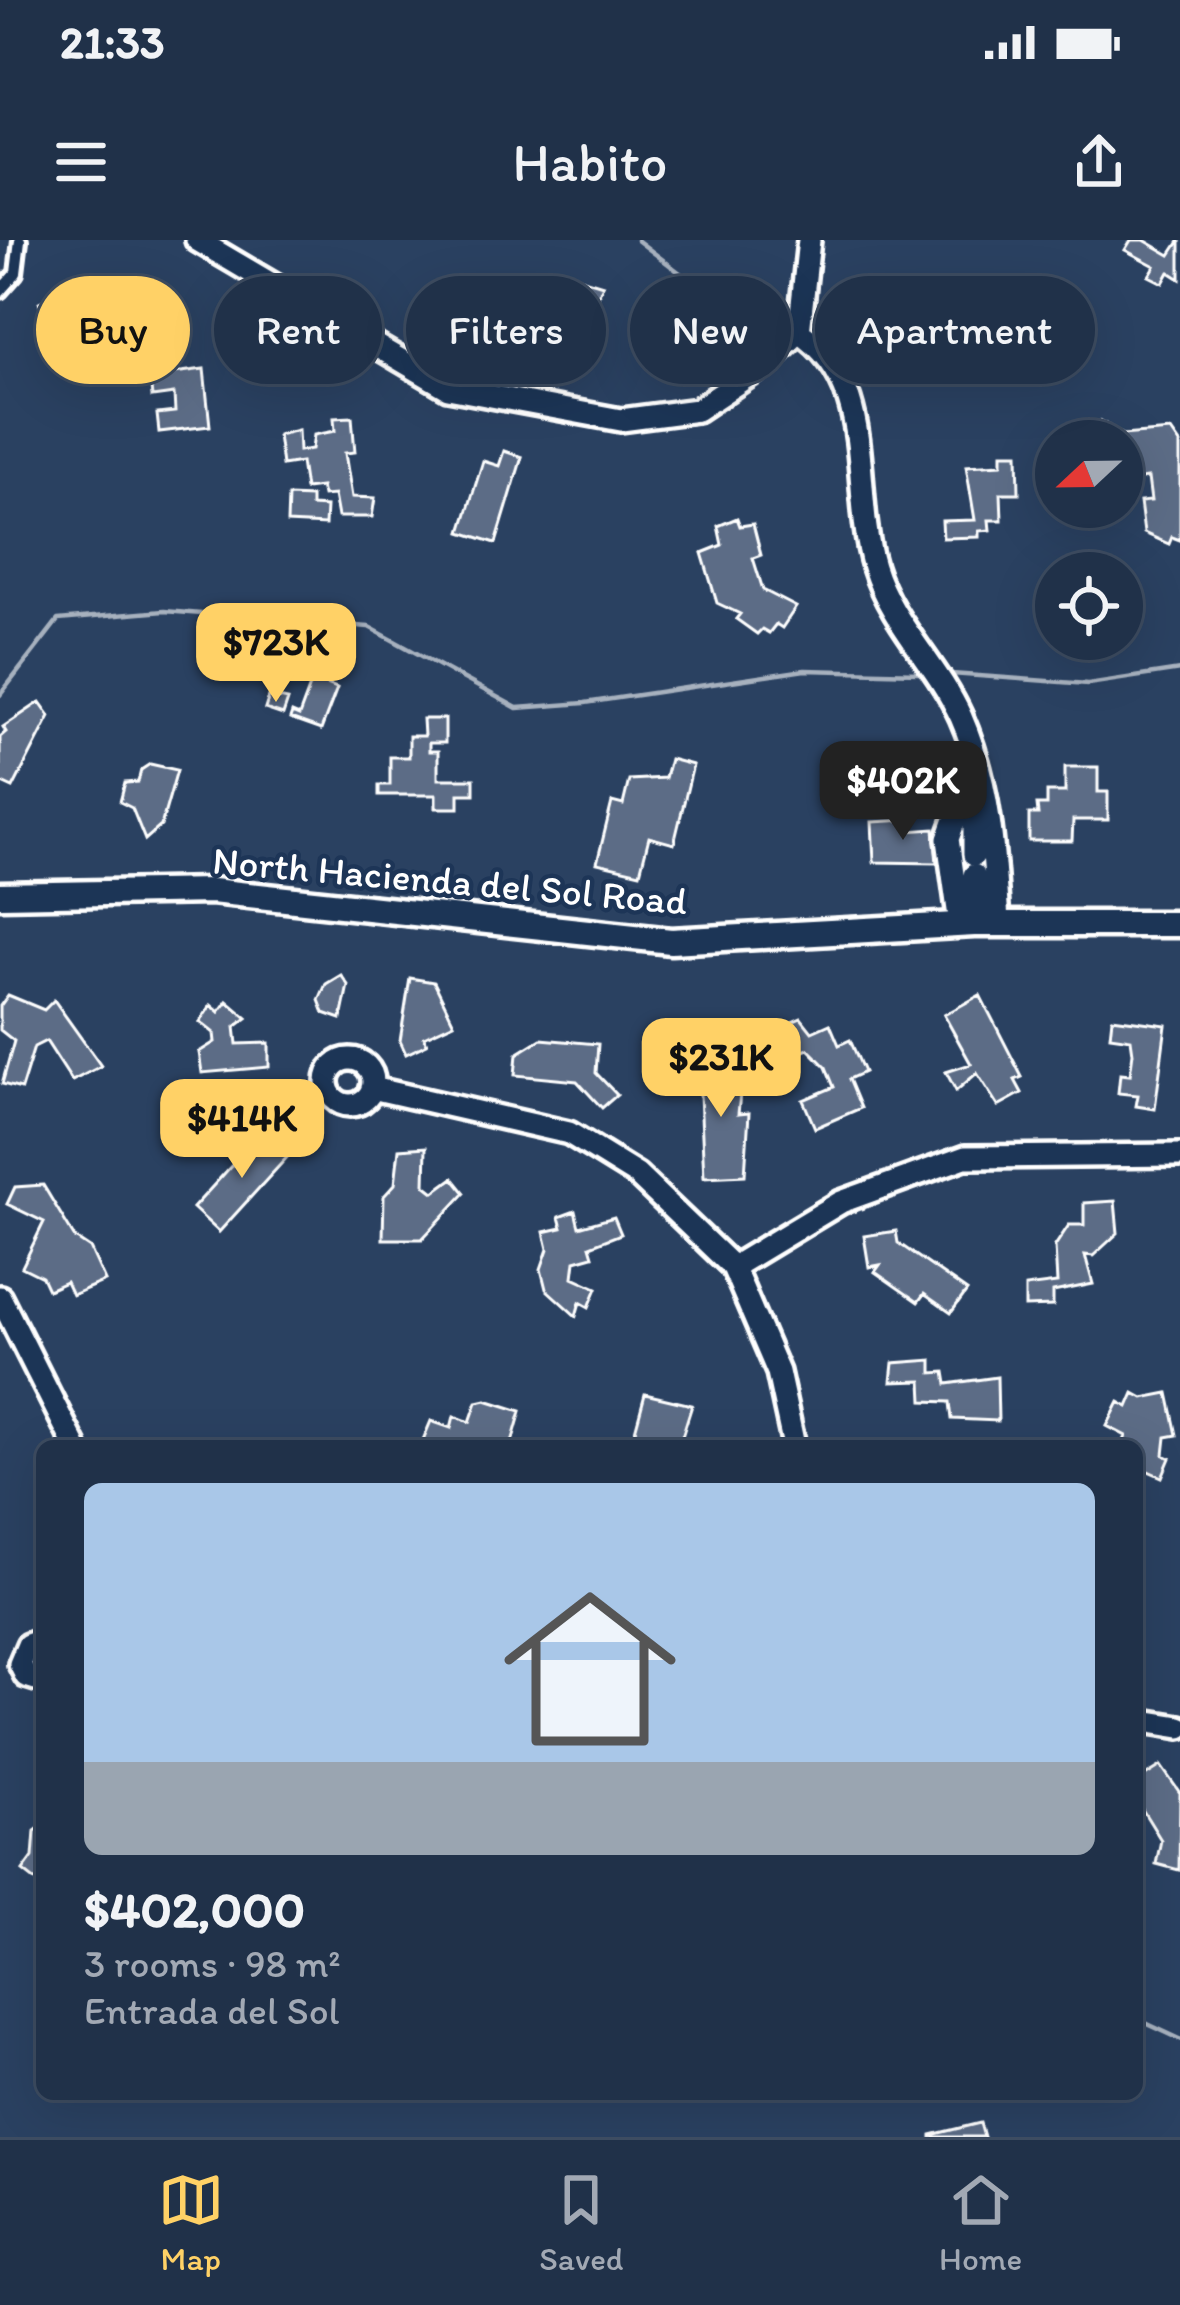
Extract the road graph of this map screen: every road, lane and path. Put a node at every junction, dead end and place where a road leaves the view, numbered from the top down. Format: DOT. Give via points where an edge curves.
graph roads {
  1 [pos="20,240"];
  2 [pos="197,240"];
  3 [pos="809,240"];
  4 [pos="0,291"];
  5 [pos="799,332"];
  6 [pos="975,763"];
  7 [pos="0,895"];
  8 [pos="979,924"];
  9 [pos="1180,924"];
  10 [pos="371,1088"];
  11 [pos="1180,1155"];
  12 [pos="733,1267"];
  13 [pos="0,1297"];
  14 [pos="71,1440"];
  15 [pos="793,1440"];
  16 [pos="36,1643"];
  17 [pos="36,1680"];
  18 [pos="1143,1721"];
  19 [pos="1180,1727"];
  1 -- 4 [label="lane" via="16,273"];
  2 -- 5 [label="street" via="448,388 580,416 621,420 697,410 732,391"];
  3 -- 5 [label="street"];
  5 -- 6 [label="street" via="838,369 854,411 875,572 962,718"];
  6 -- 8 [label="street"];
  6 -- 8 [label="street" via="992,820"];
  6 -- 8 [label="street" via="948,839"];
  7 -- 8 [label="street, North Hacienda del Sol Road" via="212,891 671,941"];
  8 -- 9 [label="street, North Hacienda del Sol Road"];
  10 -- 12 [label="street" via="569,1133 637,1175"];
  11 -- 12 [label="street" via="965,1157 841,1202"];
  12 -- 15 [label="street" via="778,1372"];
  13 -- 14 [label="street"];
  16 -- 17 [label="street" via="23,1650 20,1664"];
  18 -- 19 [label="street"];
}
